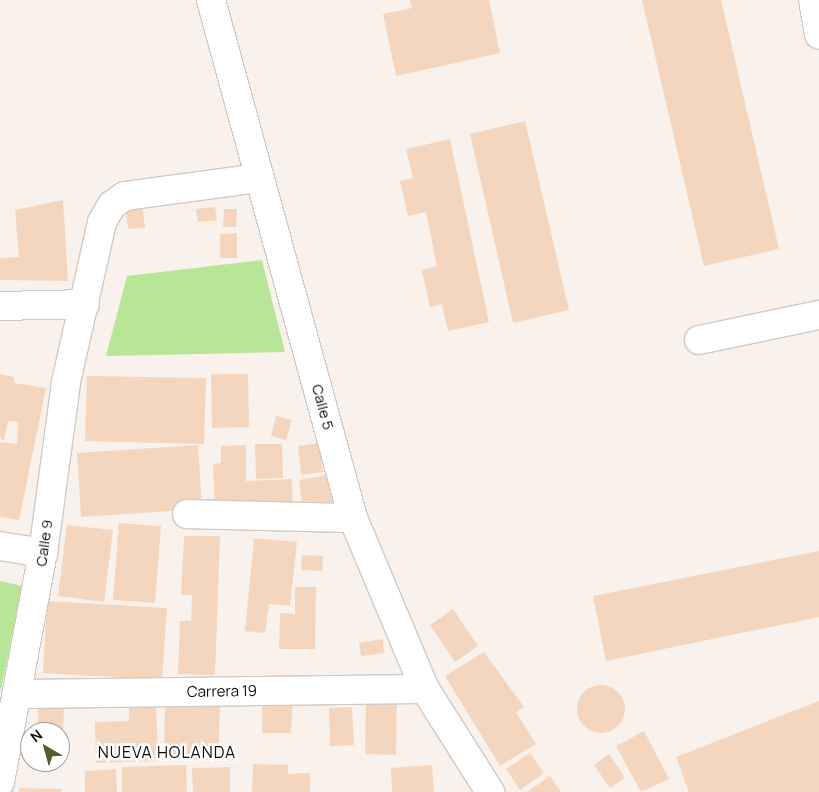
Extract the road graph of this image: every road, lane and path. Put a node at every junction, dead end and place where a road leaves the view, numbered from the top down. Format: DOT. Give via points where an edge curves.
graph roads {
  1 [pos="211,0"];
  2 [pos="813,0"];
  3 [pos="819,34"];
  4 [pos="259,178"];
  5 [pos="85,304"];
  6 [pos="0,306"];
  7 [pos="819,315"];
  8 [pos="699,340"];
  9 [pos="187,514"];
  10 [pos="354,518"];
  11 [pos="0,546"];
  12 [pos="43,554"];
  13 [pos="425,689"];
  14 [pos="18,694"];
  15 [pos="0,782"];
  16 [pos="490,792"];
  1 -- 4 [label="street, Calle 5"];
  2 -- 3 [label="street"];
  4 -- 5 [label="street, Calle 9" via="125,196 112,205 102,222"];
  4 -- 10 [label="street, Calle 5"];
  5 -- 6 [label="street"];
  5 -- 12 [label="street, Calle 9" via="66,382"];
  7 -- 8 [label="street"];
  9 -- 10 [label="street"];
  10 -- 13 [label="street, Calle 5"];
  11 -- 12 [label="street"];
  12 -- 14 [label="street, Calle 9"];
  13 -- 14 [label="street, Carrera 19"];
  13 -- 16 [label="street, Calle 5"];
  14 -- 15 [label="street, Calle 9"];
}
